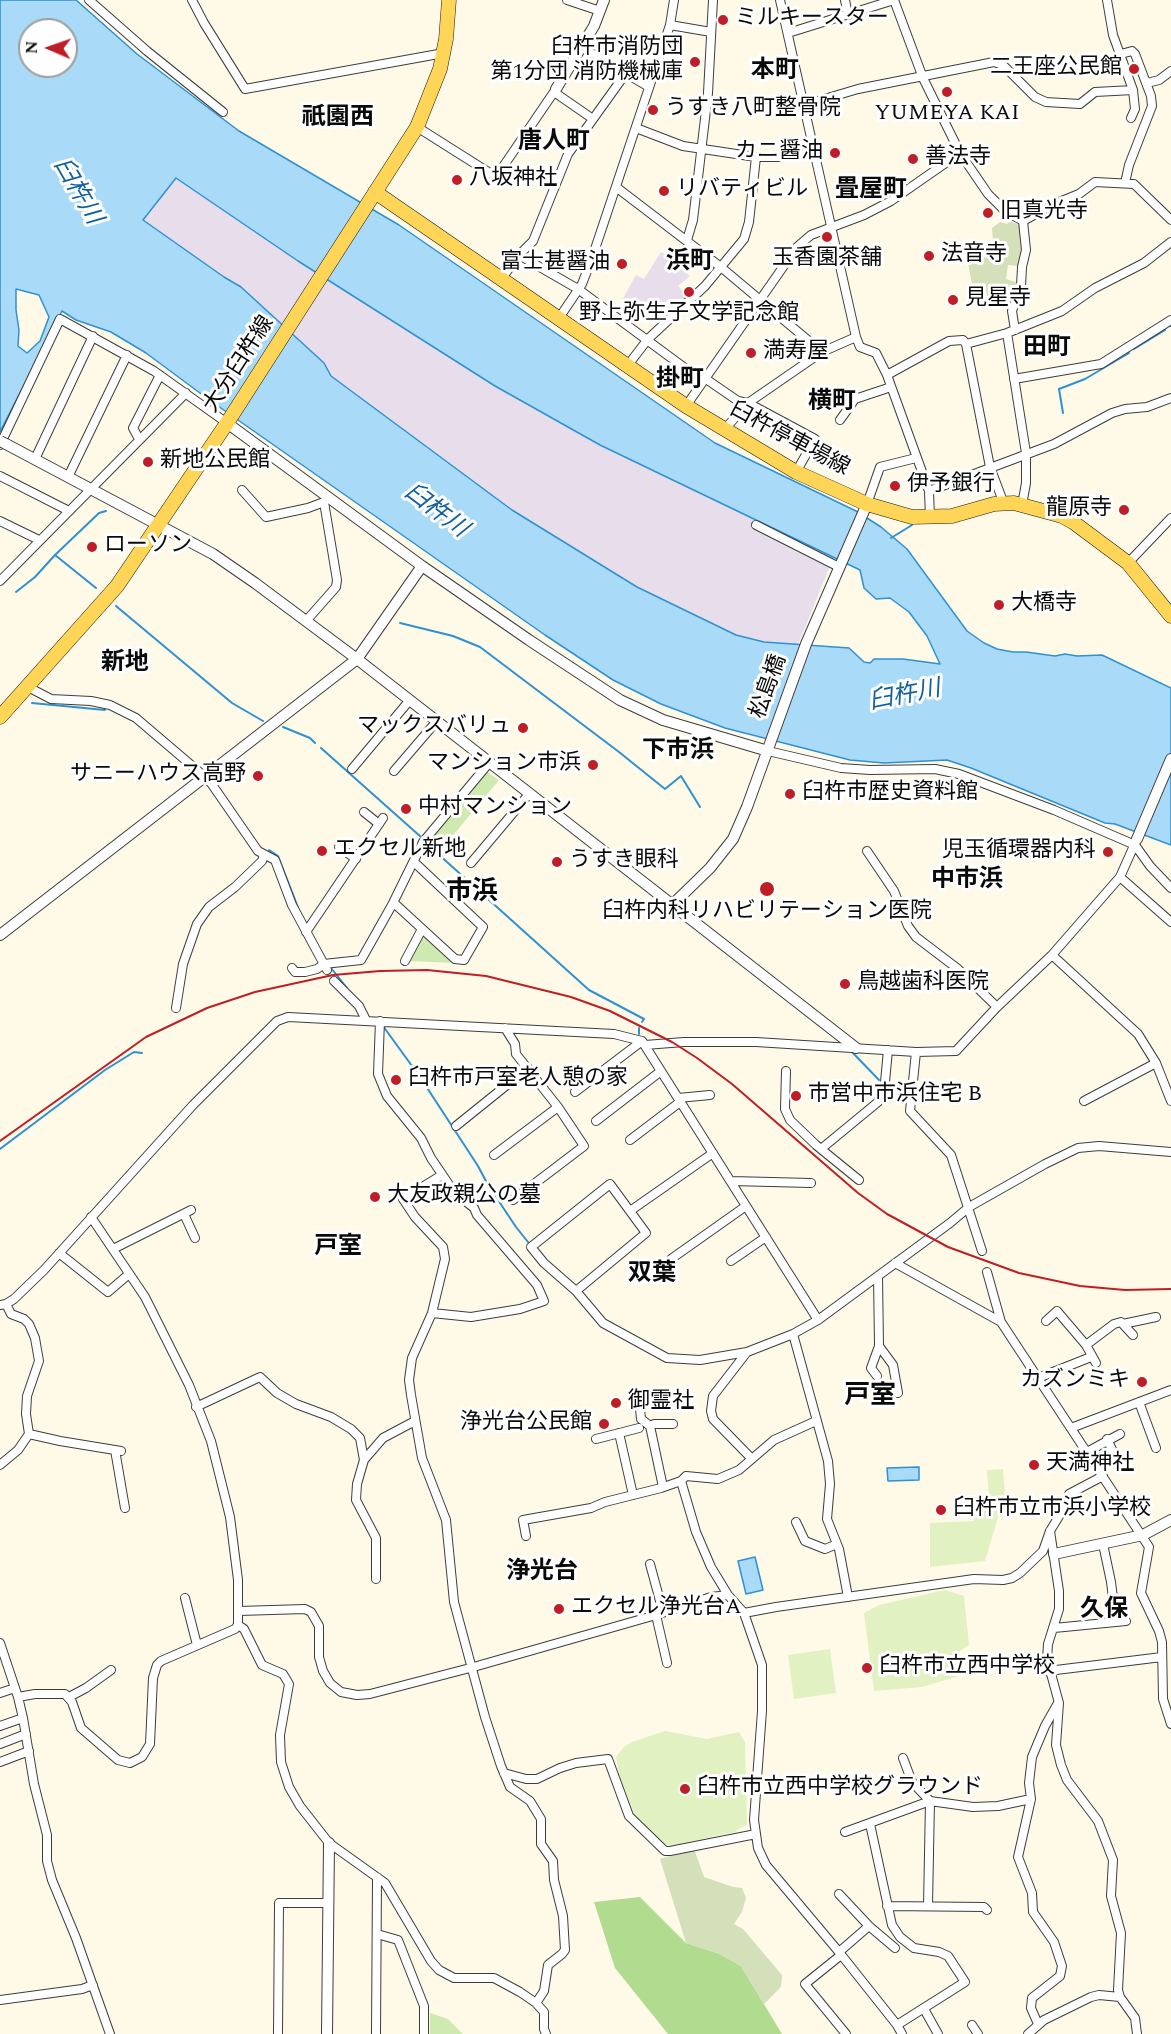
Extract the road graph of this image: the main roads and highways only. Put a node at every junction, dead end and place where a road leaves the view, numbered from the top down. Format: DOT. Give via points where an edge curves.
graph roads {
  1 [pos="449,0"];
  2 [pos="373,196"];
  3 [pos="1171,616"];
  4 [pos="2,710"];
  1 -- 2 [label="main road, 大分臼杵線" via="444,53 434,89 417,127"];
  2 -- 3 [label="main road, 臼杵停車場線" via="686,406 866,510 930,518 1004,504 1062,516 1128,563"];
  2 -- 4 [label="main road, 大分臼杵線" via="117,586 28,687"];
}
